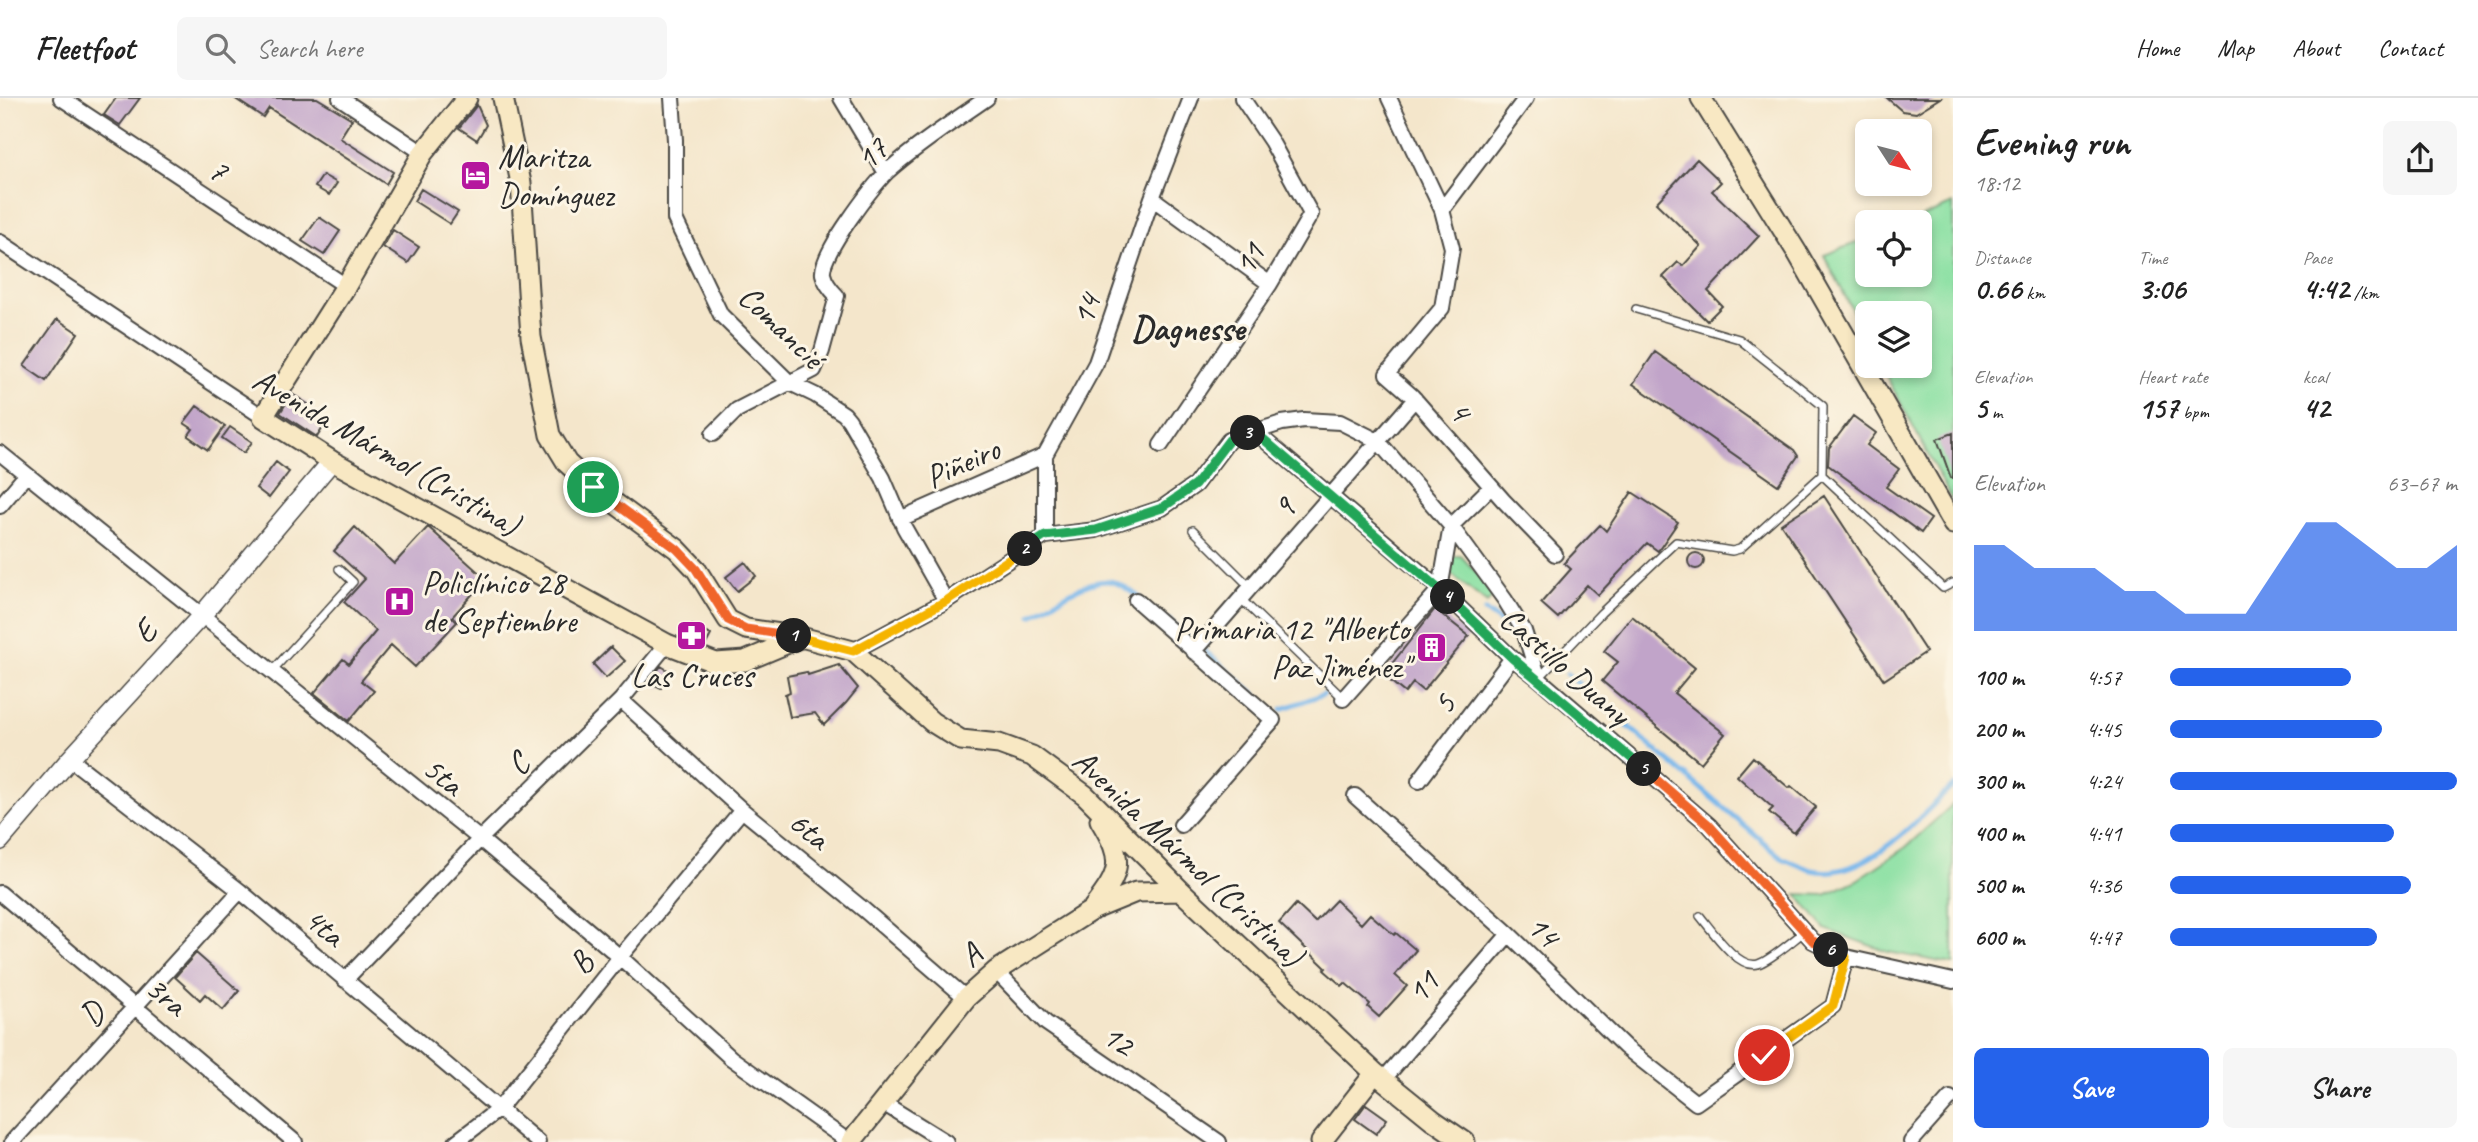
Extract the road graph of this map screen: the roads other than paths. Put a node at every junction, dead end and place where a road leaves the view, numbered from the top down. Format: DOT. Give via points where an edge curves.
graph roads {
  1 [pos="61,98"];
  2 [pos="340,98"];
  3 [pos="467,98"];
  4 [pos="503,98"];
  5 [pos="672,98"];
  6 [pos="841,98"];
  7 [pos="987,98"];
  8 [pos="1191,98"];
  9 [pos="1242,98"];
  10 [pos="1389,98"];
  11 [pos="1526,98"];
  12 [pos="1701,98"];
  13 [pos="423,153"];
  14 [pos="886,173"];
  15 [pos="1152,198"];
  16 [pos="1442,210"];
  17 [pos="0,242"];
  18 [pos="1270,284"];
  19 [pos="346,286"];
  20 [pos="1636,309"];
  21 [pos="790,383"];
  22 [pos="1415,399"];
  23 [pos="263,417"];
  24 [pos="1254,431"];
  25 [pos="713,433"];
  26 [pos="1378,441"];
  27 [pos="1161,445"];
  28 [pos="0,453"];
  29 [pos="1045,455"];
  30 [pos="332,461"];
  31 [pos="26,475"];
  32 [pos="1822,475"];
  33 [pos="1491,486"];
  34 [pos="1330,496"];
  35 [pos="0,506"];
  36 [pos="900,519"];
  37 [pos="1953,524"];
  38 [pos="1451,526"];
  39 [pos="1193,530"];
  40 [pos="1045,536"];
  41 [pos="1555,554"];
  42 [pos="339,569"];
  43 [pos="1953,583"];
  44 [pos="1440,589"];
  45 [pos="1245,593"];
  46 [pos="1136,600"];
  47 [pos="946,601"];
  48 [pos="202,615"];
  49 [pos="801,637"];
  50 [pos="667,644"];
  51 [pos="853,651"];
  52 [pos="1194,652"];
  53 [pos="1512,658"];
  54 [pos="272,671"];
  55 [pos="1539,679"];
  56 [pos="1343,699"];
  57 [pos="621,700"];
  58 [pos="70,760"];
  59 [pos="1419,781"];
  60 [pos="1085,795"];
  61 [pos="1355,796"];
  62 [pos="742,810"];
  63 [pos="1181,825"];
  64 [pos="480,839"];
  65 [pos="0,841"];
  66 [pos="240,891"];
  67 [pos="1181,891"];
  68 [pos="0,893"];
  69 [pos="1092,910"];
  70 [pos="1700,916"];
  71 [pos="1805,932"];
  72 [pos="1509,934"];
  73 [pos="620,957"];
  74 [pos="1846,957"];
  75 [pos="996,971"];
  76 [pos="345,980"];
  77 [pos="1953,981"];
  78 [pos="966,998"];
  79 [pos="135,1005"];
  80 [pos="1379,1076"];
  81 [pos="1950,1098"];
  82 [pos="883,1103"];
  83 [pos="499,1109"];
  84 [pos="12,1142"];
  85 [pos="296,1142"];
  86 [pos="456,1142"];
  87 [pos="538,1142"];
  88 [pos="850,1142"];
  89 [pos="946,1142"];
  90 [pos="1219,1142"];
  91 [pos="1321,1142"];
  92 [pos="1465,1142"];
  93 [pos="1911,1142"];
  1 -- 19 [label="street, 7"];
  2 -- 13 [label="street"];
  3 -- 13 [label="main road"];
  4 -- 49 [label="main road" via="521,183 531,337 550,435 567,463 593,487 677,549 696,569 728,620 746,629"];
  5 -- 21 [label="street, Comancié" via="675,219 721,315"];
  6 -- 14 [label="street"];
  7 -- 14 [label="street, 17"];
  8 -- 15 [label="street, 14"];
  9 -- 18 [label="street, 11" via="1311,214"];
  10 -- 16 [label="street"];
  11 -- 16 [label="street"];
  12 -- 37 [label="main road" via="1798,254"];
  13 -- 19 [label="main road"];
  14 -- 21 [label="street, 17" via="831,245 822,272 837,296 814,370"];
  15 -- 18 [label="street"];
  15 -- 29 [label="street, 14" via="1096,363"];
  16 -- 22 [label="street, 4" via="1452,248 1442,308 1387,374"];
  17 -- 23 [label="street, Avenida Mármol (Cristina)"];
  18 -- 27 [label="street, 11"];
  19 -- 23 [label="main road"];
  20 -- 32 [label="lane" via="1739,339 1823,406"];
  21 -- 25 [label="street" via="737,410"];
  21 -- 36 [label="street, Comancié" via="844,414 883,478"];
  22 -- 26 [label="street, 9"];
  22 -- 33 [label="street, 4"];
  23 -- 30 [label="main road, Avenida Mármol (Cristina)"];
  24 -- 26 [label="street" via="1304,420 1340,422"];
  24 -- 34 [label="street, Castillo Duany"];
  24 -- 40 [label="street" via="1229,440 1195,485 1162,508 1096,530"];
  26 -- 34 [label="street, 9"];
  26 -- 38 [label="street"];
  28 -- 31 [label="street, 5ta"];
  29 -- 36 [label="street, Piñeiro"];
  29 -- 40 [label="street, 14"];
  30 -- 48 [label="street, E"];
  30 -- 50 [label="main road, Avenida Mármol (Cristina)"];
  31 -- 35 [label="street"];
  31 -- 48 [label="street, 5ta"];
  32 -- 43 [label="lane" via="1943,588"];
  32 -- 55 [label="lane" via="1740,549 1676,542"];
  33 -- 38 [label="street"];
  33 -- 41 [label="street, 4"];
  34 -- 44 [label="street, Castillo Duany"];
  34 -- 45 [label="street, 9"];
  36 -- 47 [label="street, Comancié"];
  38 -- 44 [label="street"];
  38 -- 55 [label="street" via="1524,631"];
  39 -- 45 [label="lane"];
  40 -- 47 [label="street"];
  42 -- 54 [label="lane" via="353,582"];
  44 -- 53 [label="street, Castillo Duany"];
  44 -- 56 [label="street"];
  45 -- 52 [label="street, 9"];
  45 -- 56 [label="lane"];
  46 -- 52 [label="street"];
  47 -- 51 [label="street"];
  48 -- 54 [label="street, 5ta"];
  48 -- 58 [label="street, E"];
  49 -- 50 [label="main road, Avenida Mármol (Cristina)" via="745,661 716,663"];
  49 -- 51 [label="main road"];
  50 -- 57 [label="street, C"];
  51 -- 60 [label="main road, Avenida Mármol (Cristina)" via="951,734 1032,756"];
  52 -- 63 [label="street" via="1273,720"];
  53 -- 55 [label="street, Castillo Duany"];
  53 -- 59 [label="street, 5"];
  54 -- 64 [label="street, 5ta"];
  55 -- 71 [label="street, Castillo Duany" via="1709,825"];
  57 -- 62 [label="street, 6ta"];
  57 -- 64 [label="street, C"];
  58 -- 65 [label="street, E"];
  58 -- 66 [label="street, 4ta"];
  60 -- 67 [label="main road, Avenida Mármol (Cristina)"];
  60 -- 69 [label="main road" via="1113,841 1118,867"];
  61 -- 72 [label="street, 14"];
  62 -- 73 [label="street, B"];
  62 -- 78 [label="street, 6ta"];
  64 -- 73 [label="street, 5ta"];
  64 -- 76 [label="street, C"];
  66 -- 76 [label="street, 4ta"];
  66 -- 79 [label="street, D"];
  67 -- 69 [label="main road, A" via="1136,892"];
  67 -- 80 [label="main road, Avenida Mármol (Cristina)"];
  68 -- 79 [label="street, 3ra"];
  69 -- 75 [label="main road, A"];
  70 -- 71 [label="lane" via="1736,959 1748,965 1759,964"];
  71 -- 74 [label="street, Castillo Duany" via="1813,941"];
  72 -- 74 [label="street, 14" via="1625,1047 1696,1103 1833,1006"];
  72 -- 80 [label="street, 11"];
  73 -- 83 [label="street, B"];
  73 -- 88 [label="street, 5ta" via="731,1058"];
  74 -- 77 [label="street, Castillo Duany"];
  75 -- 78 [label="main road, A"];
  75 -- 90 [label="street, 12" via="1046,1023"];
  76 -- 83 [label="street, 4ta"];
  78 -- 82 [label="main road, A"];
  79 -- 84 [label="street, D"];
  79 -- 85 [label="street, 3ra"];
  80 -- 91 [label="main road, 11"];
  80 -- 92 [label="main road, Avenida Mármol (Cristina)"];
  81 -- 93 [label="street"];
  82 -- 88 [label="main road, A"];
  82 -- 89 [label="street"];
  83 -- 86 [label="street, B"];
  83 -- 87 [label="street, 4ta"];
}
